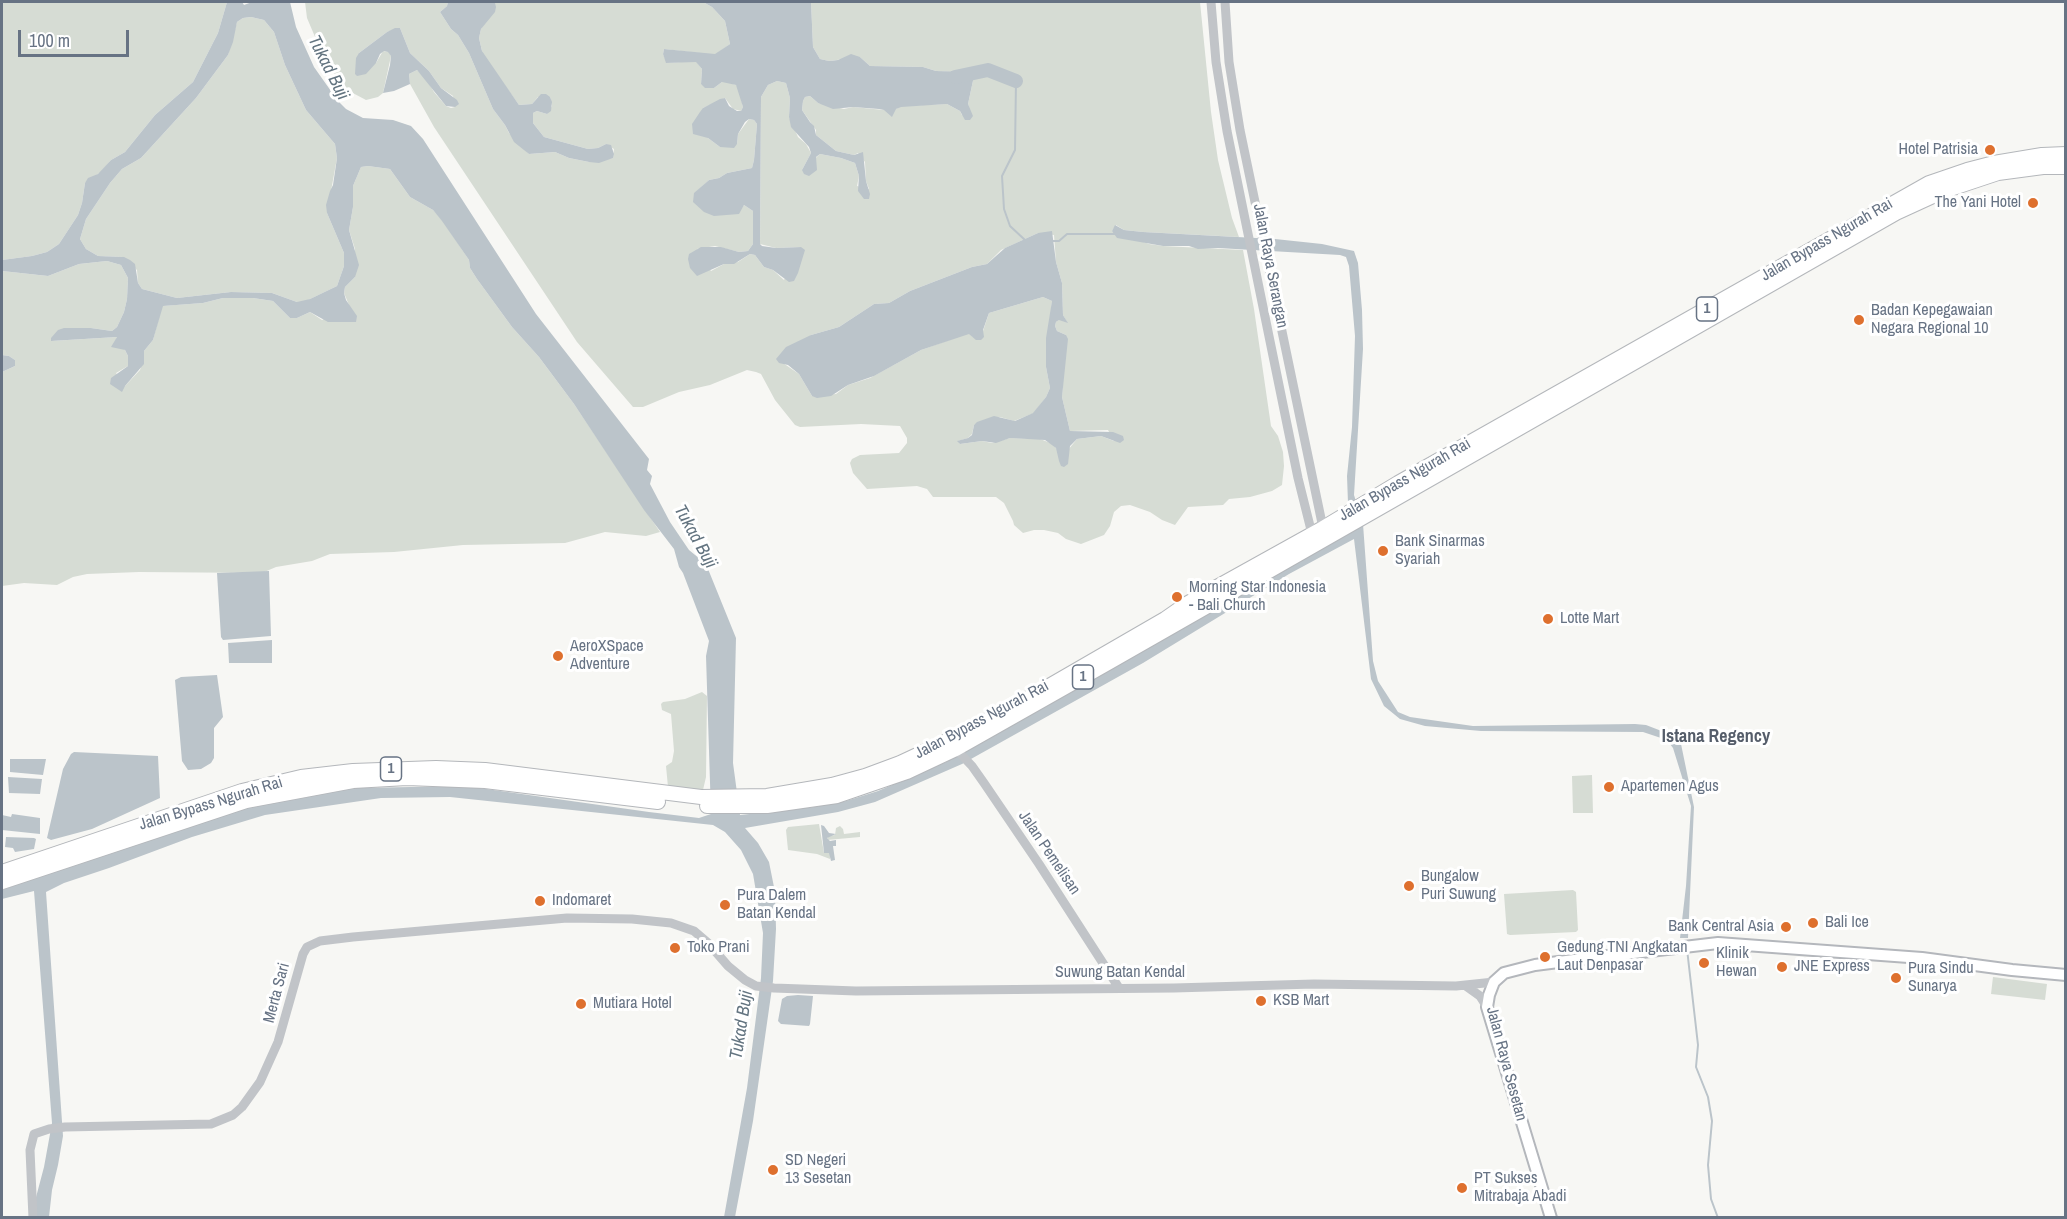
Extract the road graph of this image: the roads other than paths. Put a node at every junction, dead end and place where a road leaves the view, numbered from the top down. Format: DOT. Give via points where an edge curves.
graph roads {
  1 [pos="1211,2"];
  2 [pos="1225,2"];
  3 [pos="2066,154"];
  4 [pos="2066,167"];
  5 [pos="1714,311"];
  6 [pos="1347,520"];
  7 [pos="1318,531"];
  8 [pos="1237,583"];
  9 [pos="954,747"];
  10 [pos="92,847"];
  11 [pos="2,872"];
  12 [pos="2,882"];
  13 [pos="2066,975"];
  14 [pos="1494,982"];
  15 [pos="758,986"];
  16 [pos="1466,986"];
  17 [pos="1119,988"];
  18 [pos="1487,1007"];
  19 [pos="33,1218"];
  20 [pos="1551,1218"];
  1 -- 7 [label="street, Jalan Raya Serangan" via="1220,92 1248,233 1298,478"];
  2 -- 7 [label="street, Jalan Raya Serangan" via="1233,93"];
  3 -- 5 [label="highway, Jalan Bypass Ngurah Rai / 1" via="1994,163 1929,183"];
  4 -- 5 [label="highway, Jalan Bypass Ngurah Rai / 1" via="1998,173 1944,191"];
  5 -- 6 [label="highway, Jalan Bypass Ngurah Rai / 1"];
  6 -- 7 [label="highway, Jalan Bypass Ngurah Rai / 1"];
  6 -- 8 [label="highway, Jalan Bypass Ngurah Rai / 1"];
  7 -- 8 [label="highway, Jalan Bypass Ngurah Rai / 1"];
  8 -- 9 [label="highway, Jalan Bypass Ngurah Rai / 1" via="1018,704"];
  9 -- 10 [label="highway, Jalan Bypass Ngurah Rai / 1" via="866,776 742,801 597,796 485,781 353,781 246,801"];
  9 -- 17 [label="street, Jalan Pemelisan" via="972,766"];
  10 -- 11 [label="highway, Jalan Bypass Ngurah Rai / 1"];
  10 -- 12 [label="highway, Jalan Bypass Ngurah Rai / 1"];
  13 -- 14 [label="main road, Jalan Raya Sesetan" via="1825,949 1718,943 1534,965 1504,973"];
  14 -- 16 [label="street, Suwung Batan Kendal"];
  14 -- 18 [label="main road, Jalan Raya Sesetan"];
  15 -- 17 [label="street, Suwung Batan Kendal" via="856,991"];
  15 -- 19 [label="street, Merta Sari" via="728,966 694,931 671,923 567,918 320,941 307,947 303,954 271,1060 242,1107 211,1124 65,1127 34,1134"];
  16 -- 17 [label="street, Suwung Batan Kendal"];
  16 -- 18 [label="street"];
  18 -- 20 [label="main road, Jalan Raya Sesetan"];
}
